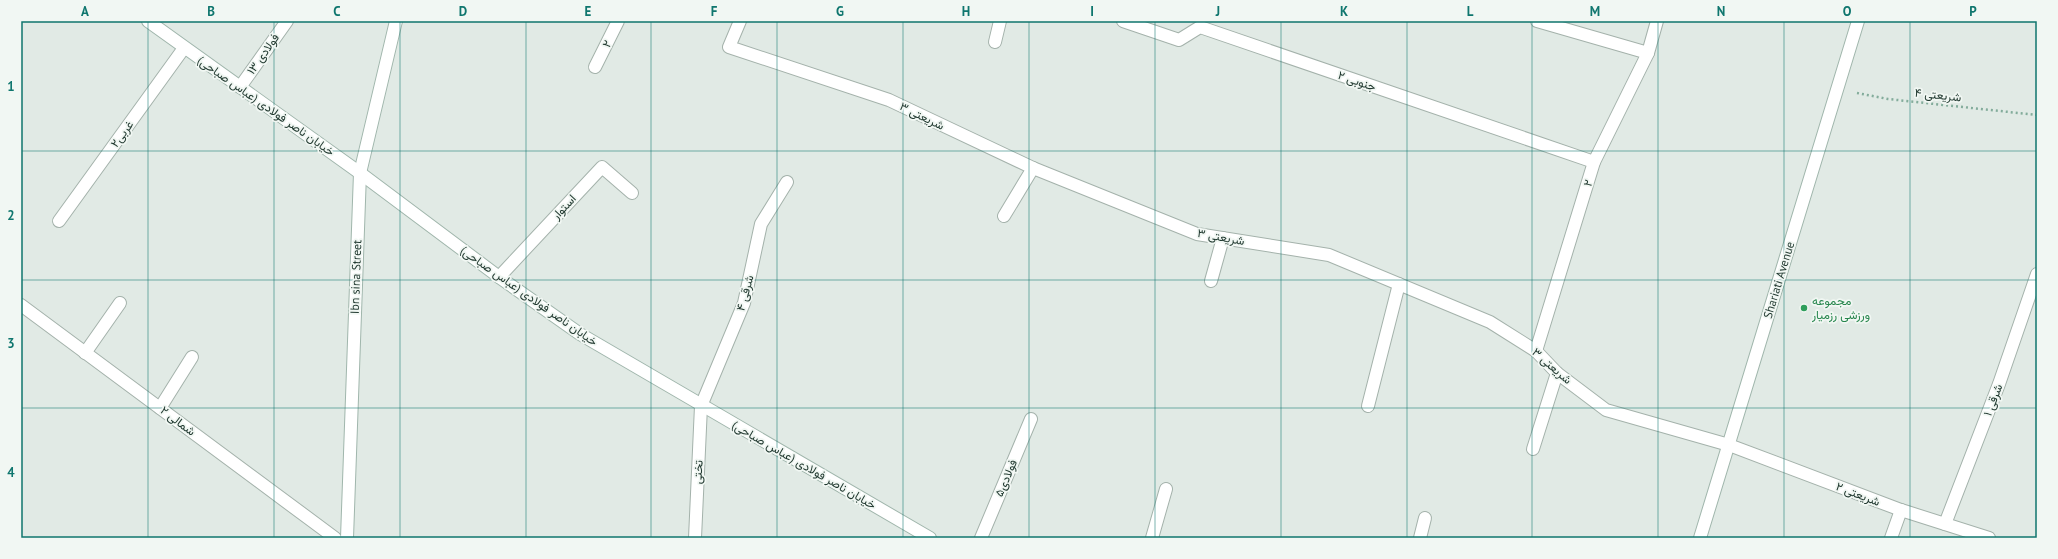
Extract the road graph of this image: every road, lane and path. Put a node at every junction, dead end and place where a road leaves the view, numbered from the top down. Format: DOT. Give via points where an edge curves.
graph roads {
  1 [pos="148,21"];
  2 [pos="287,21"];
  3 [pos="396,21"];
  4 [pos="618,21"];
  5 [pos="740,21"];
  6 [pos="1000,21"];
  7 [pos="1123,21"];
  8 [pos="1537,21"];
  9 [pos="1657,21"];
  10 [pos="1858,21"];
  11 [pos="995,42"];
  12 [pos="184,48"];
  13 [pos="1648,53"];
  14 [pos="596,67"];
  15 [pos="240,86"];
  16 [pos="1837,88"];
  17 [pos="2037,114"];
  18 [pos="1594,162"];
  19 [pos="1033,168"];
  20 [pos="360,173"];
  21 [pos="787,182"];
  22 [pos="632,192"];
  23 [pos="1004,216"];
  24 [pos="59,221"];
  25 [pos="1224,238"];
  26 [pos="2037,274"];
  27 [pos="499,277"];
  28 [pos="1211,281"];
  29 [pos="1399,284"];
  30 [pos="120,303"];
  31 [pos="21,304"];
  32 [pos="1536,351"];
  33 [pos="85,353"];
  34 [pos="192,357"];
  35 [pos="1557,373"];
  36 [pos="701,406"];
  37 [pos="1368,406"];
  38 [pos="160,408"];
  39 [pos="1032,419"];
  40 [pos="1728,445"];
  41 [pos="1533,449"];
  42 [pos="1166,489"];
  43 [pos="1901,510"];
  44 [pos="1425,518"];
  45 [pos="1945,524"];
  46 [pos="335,538"];
  47 [pos="347,538"];
  48 [pos="695,538"];
  49 [pos="930,538"];
  50 [pos="981,538"];
  51 [pos="1152,538"];
  52 [pos="1420,538"];
  53 [pos="1700,538"];
  54 [pos="1891,538"];
  55 [pos="1989,538"];
  1 -- 12 [label="street, خیابان ناصر فولادی (عباس صباحی)"];
  2 -- 15 [label="street, فولادی ۱۳"];
  3 -- 20 [label="street, Ibn sina Street"];
  4 -- 14 [label="street, ۲"];
  5 -- 19 [label="street, شریعتی ۳" via="729,47 889,100"];
  6 -- 11 [label="street"];
  7 -- 18 [label="street, ۲ جنوبی" via="1179,40 1200,27"];
  8 -- 13 [label="street"];
  9 -- 13 [label="street, ۲"];
  10 -- 16 [label="street, Shariati Avenue"];
  12 -- 15 [label="street, خیابان ناصر فولادی (عباس صباحی)"];
  12 -- 24 [label="street, غربی۲"];
  13 -- 18 [label="street, ۲"];
  15 -- 20 [label="street, خیابان ناصر فولادی (عباس صباحی)"];
  16 -- 17 [label="path, شریعتی ۴" via="1888,99"];
  16 -- 40 [label="street, Shariati Avenue"];
  18 -- 32 [label="street, ۲"];
  19 -- 23 [label="street"];
  19 -- 25 [label="street, شریعتی ۳" via="1197,234"];
  20 -- 27 [label="street, خیابان ناصر فولادی (عباس صباحی)"];
  20 -- 47 [label="street, Ibn sina Street"];
  21 -- 36 [label="street, ۴ شرقی" via="761,224 744,303"];
  22 -- 27 [label="street, استوار" via="602,166"];
  25 -- 28 [label="street"];
  25 -- 29 [label="street, شریعتی ۳" via="1329,255"];
  26 -- 45 [label="street, ۱ شرقی" via="2000,384"];
  27 -- 36 [label="street, خیابان ناصر فولادی (عباس صباحی)" via="580,334"];
  29 -- 32 [label="street, شریعتی ۳" via="1490,322"];
  29 -- 37 [label="street"];
  30 -- 33 [label="street"];
  31 -- 33 [label="street, ۲ شمالی"];
  32 -- 35 [label="street, شریعتی ۳"];
  33 -- 38 [label="street, ۲ شمالی"];
  34 -- 38 [label="street"];
  35 -- 40 [label="street, شریعتی ۳" via="1606,410"];
  35 -- 41 [label="street"];
  36 -- 48 [label="street, تختی"];
  36 -- 49 [label="street, خیابان ناصر فولادی (عباس صباحی)"];
  38 -- 46 [label="street, ۲ شمالی"];
  39 -- 50 [label="street, فولادی۵"];
  40 -- 43 [label="street, شریعتی ۲"];
  40 -- 53 [label="street, Shariati Avenue"];
  42 -- 51 [label="street"];
  43 -- 45 [label="street, شریعتی ۲"];
  43 -- 54 [label="street"];
  44 -- 52 [label="street"];
  45 -- 55 [label="street, شریعتی ۲"];
}
